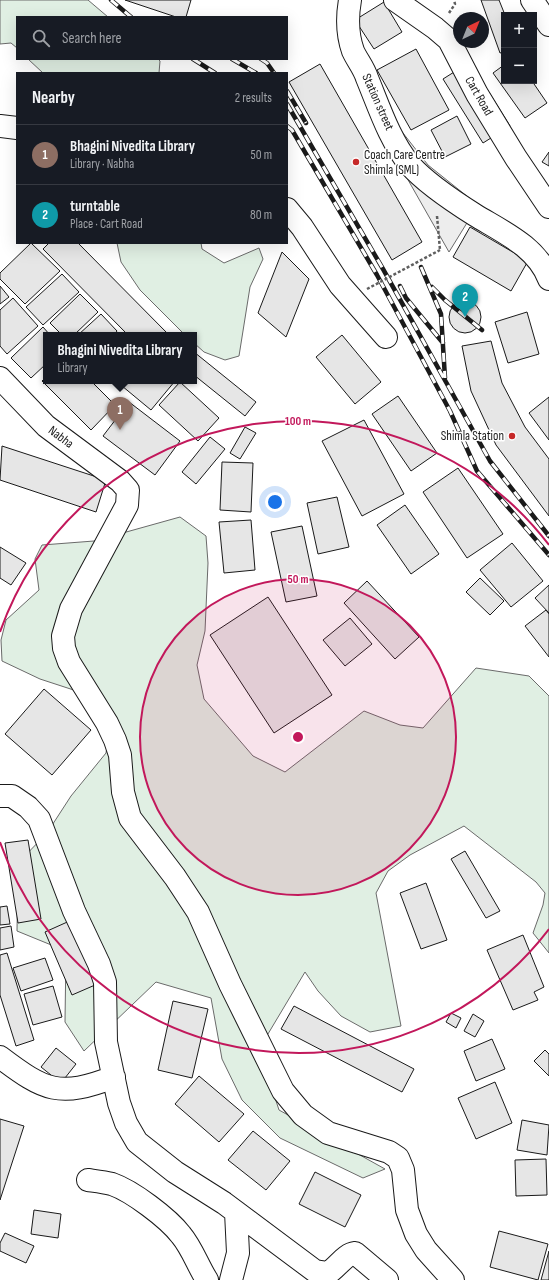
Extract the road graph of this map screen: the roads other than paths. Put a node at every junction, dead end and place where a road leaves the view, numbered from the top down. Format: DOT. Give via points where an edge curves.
graph roads {
  1 [pos="350,0"];
  2 [pos="395,0"];
  3 [pos="532,0"];
  4 [pos="549,25"];
  5 [pos="0,126"];
  6 [pos="16,128"];
  7 [pos="549,207"];
  8 [pos="288,210"];
  9 [pos="549,280"];
  10 [pos="386,337"];
  11 [pos="0,378"];
  12 [pos="0,796"];
  13 [pos="0,1057"];
  14 [pos="114,1077"];
  15 [pos="88,1180"];
  16 [pos="236,1212"];
  17 [pos="207,1280"];
  18 [pos="231,1280"];
  19 [pos="387,1280"];
  20 [pos="454,1280"];
  1 -- 9 [label="street, Station street" via="350,39 385,123 410,164 440,190 531,252 540,261"];
  2 -- 7 [label="street, Cart Road" via="448,40 477,94"];
  3 -- 4 [label="street"];
  5 -- 6 [label="street"];
  8 -- 10 [label="street" via="340,285"];
  11 -- 20 [label="street, Nabha" via="46,426 120,481 128,490 127,505 71,609 63,636 69,662 115,740 120,755 123,792 130,818 198,912 283,1091 302,1115 328,1133 390,1152 398,1158 403,1170 407,1210 416,1234 426,1250"];
  12 -- 14 [label="street" via="12,796 28,807 39,819 74,911 99,964 105,982 106,1042"];
  13 -- 14 [label="street" via="36,1082 50,1088 87,1087"];
  14 -- 16 [label="street" via="126,1123 137,1142 175,1172"];
  15 -- 17 [label="street" via="120,1188 168,1222 186,1241"];
  16 -- 18 [label="street" via="238,1253"];
  16 -- 19 [label="street" via="315,1271 328,1273 336,1269 348,1255 355,1253"];
}
